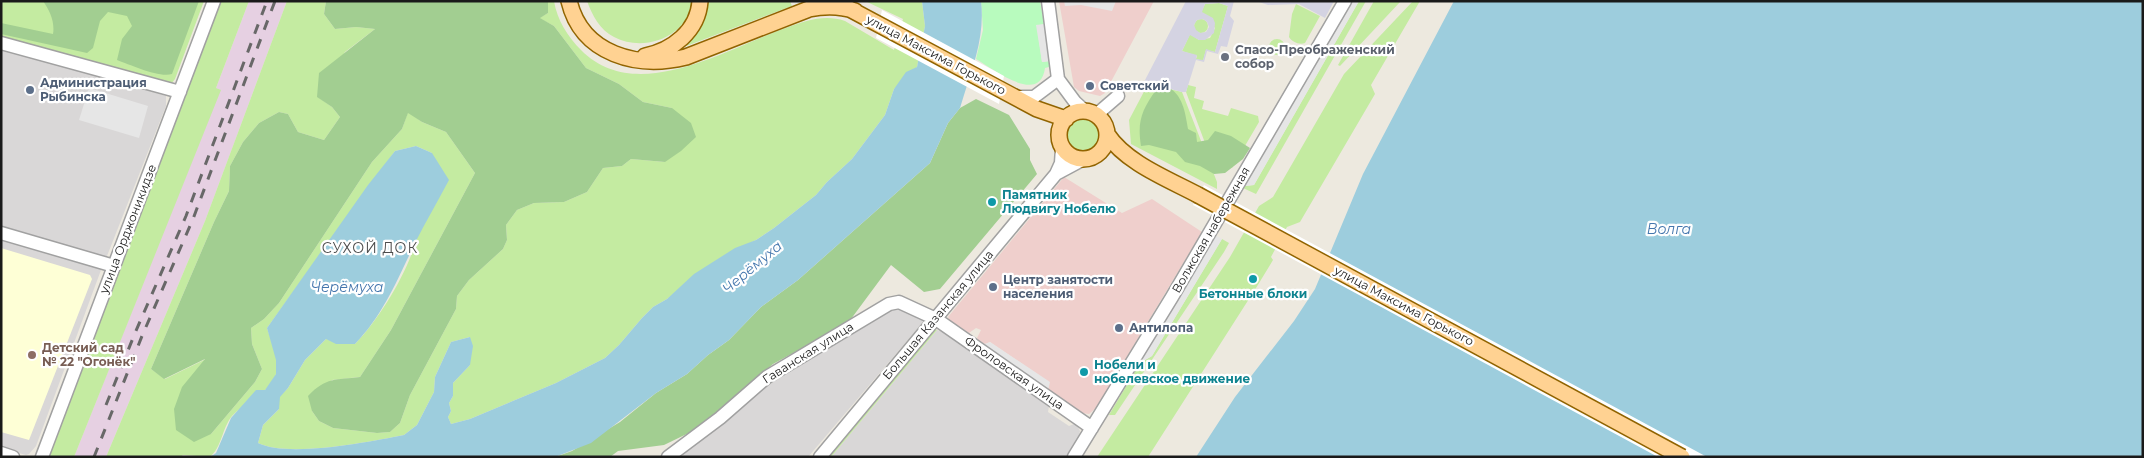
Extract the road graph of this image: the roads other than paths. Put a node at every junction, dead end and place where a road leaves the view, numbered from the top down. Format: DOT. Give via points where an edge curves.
graph roads {
  1 [pos="214,1"];
  2 [pos="569,1"];
  3 [pos="700,1"];
  4 [pos="838,1"];
  5 [pos="1048,1"];
  6 [pos="1345,1"];
  7 [pos="855,11"];
  8 [pos="1,43"];
  9 [pos="605,51"];
  10 [pos="1058,79"];
  11 [pos="180,92"];
  12 [pos="1008,94"];
  13 [pos="1118,96"];
  14 [pos="1091,113"];
  15 [pos="1062,125"];
  16 [pos="1107,134"];
  17 [pos="1062,148"];
  18 [pos="1091,156"];
  19 [pos="1126,156"];
  20 [pos="1056,174"];
  21 [pos="1,233"];
  22 [pos="114,266"];
  23 [pos="936,319"];
  24 [pos="1092,428"];
  25 [pos="1,453"];
  26 [pos="13,457"];
  27 [pos="42,457"];
  28 [pos="668,457"];
  29 [pos="820,457"];
  30 [pos="1074,457"];
  31 [pos="1682,457"];
  1 -- 11 [label="street, улица Орджоникидзе"];
  2 -- 9 [label="main road" via="585,34"];
  3 -- 9 [label="main road" via="688,32 667,49 634,57"];
  4 -- 7 [label="main road"];
  5 -- 10 [label="street"];
  6 -- 24 [label="street, Волжская набережная"];
  7 -- 9 [label="main road" via="828,7 809,9 670,61 639,61"];
  7 -- 12 [label="main road, улица Максима Горького"];
  8 -- 11 [label="street"];
  10 -- 12 [label="street" via="1034,97 1023,99"];
  10 -- 14 [label="street" via="1075,102"];
  11 -- 22 [label="street, улица Орджоникидзе"];
  12 -- 15 [label="main road, улица Максима Горького"];
  13 -- 14 [label="street"];
  14 -- 15 [label="main road" via="1077,112"];
  14 -- 16 [label="main road" via="1104,125"];
  15 -- 17 [label="main road" via="1059,139"];
  16 -- 18 [label="main road" via="1105,145"];
  16 -- 19 [label="main road"];
  17 -- 18 [label="main road" via="1070,156"];
  17 -- 20 [label="street"];
  18 -- 19 [label="main road" via="1108,153"];
  18 -- 20 [label="street"];
  19 -- 31 [label="main road, улица Максима Горького, bridge"];
  20 -- 23 [label="street, Большая Казанская улица"];
  21 -- 22 [label="street"];
  22 -- 27 [label="street, улица Орджоникидзе"];
  23 -- 24 [label="street, Фроловская улица"];
  23 -- 28 [label="street, Гаванская улица" via="899,302 889,304 767,377"];
  23 -- 29 [label="street, Большая Казанская улица"];
  24 -- 30 [label="street, Волжская набережная"];
  25 -- 26 [label="street"];
}
